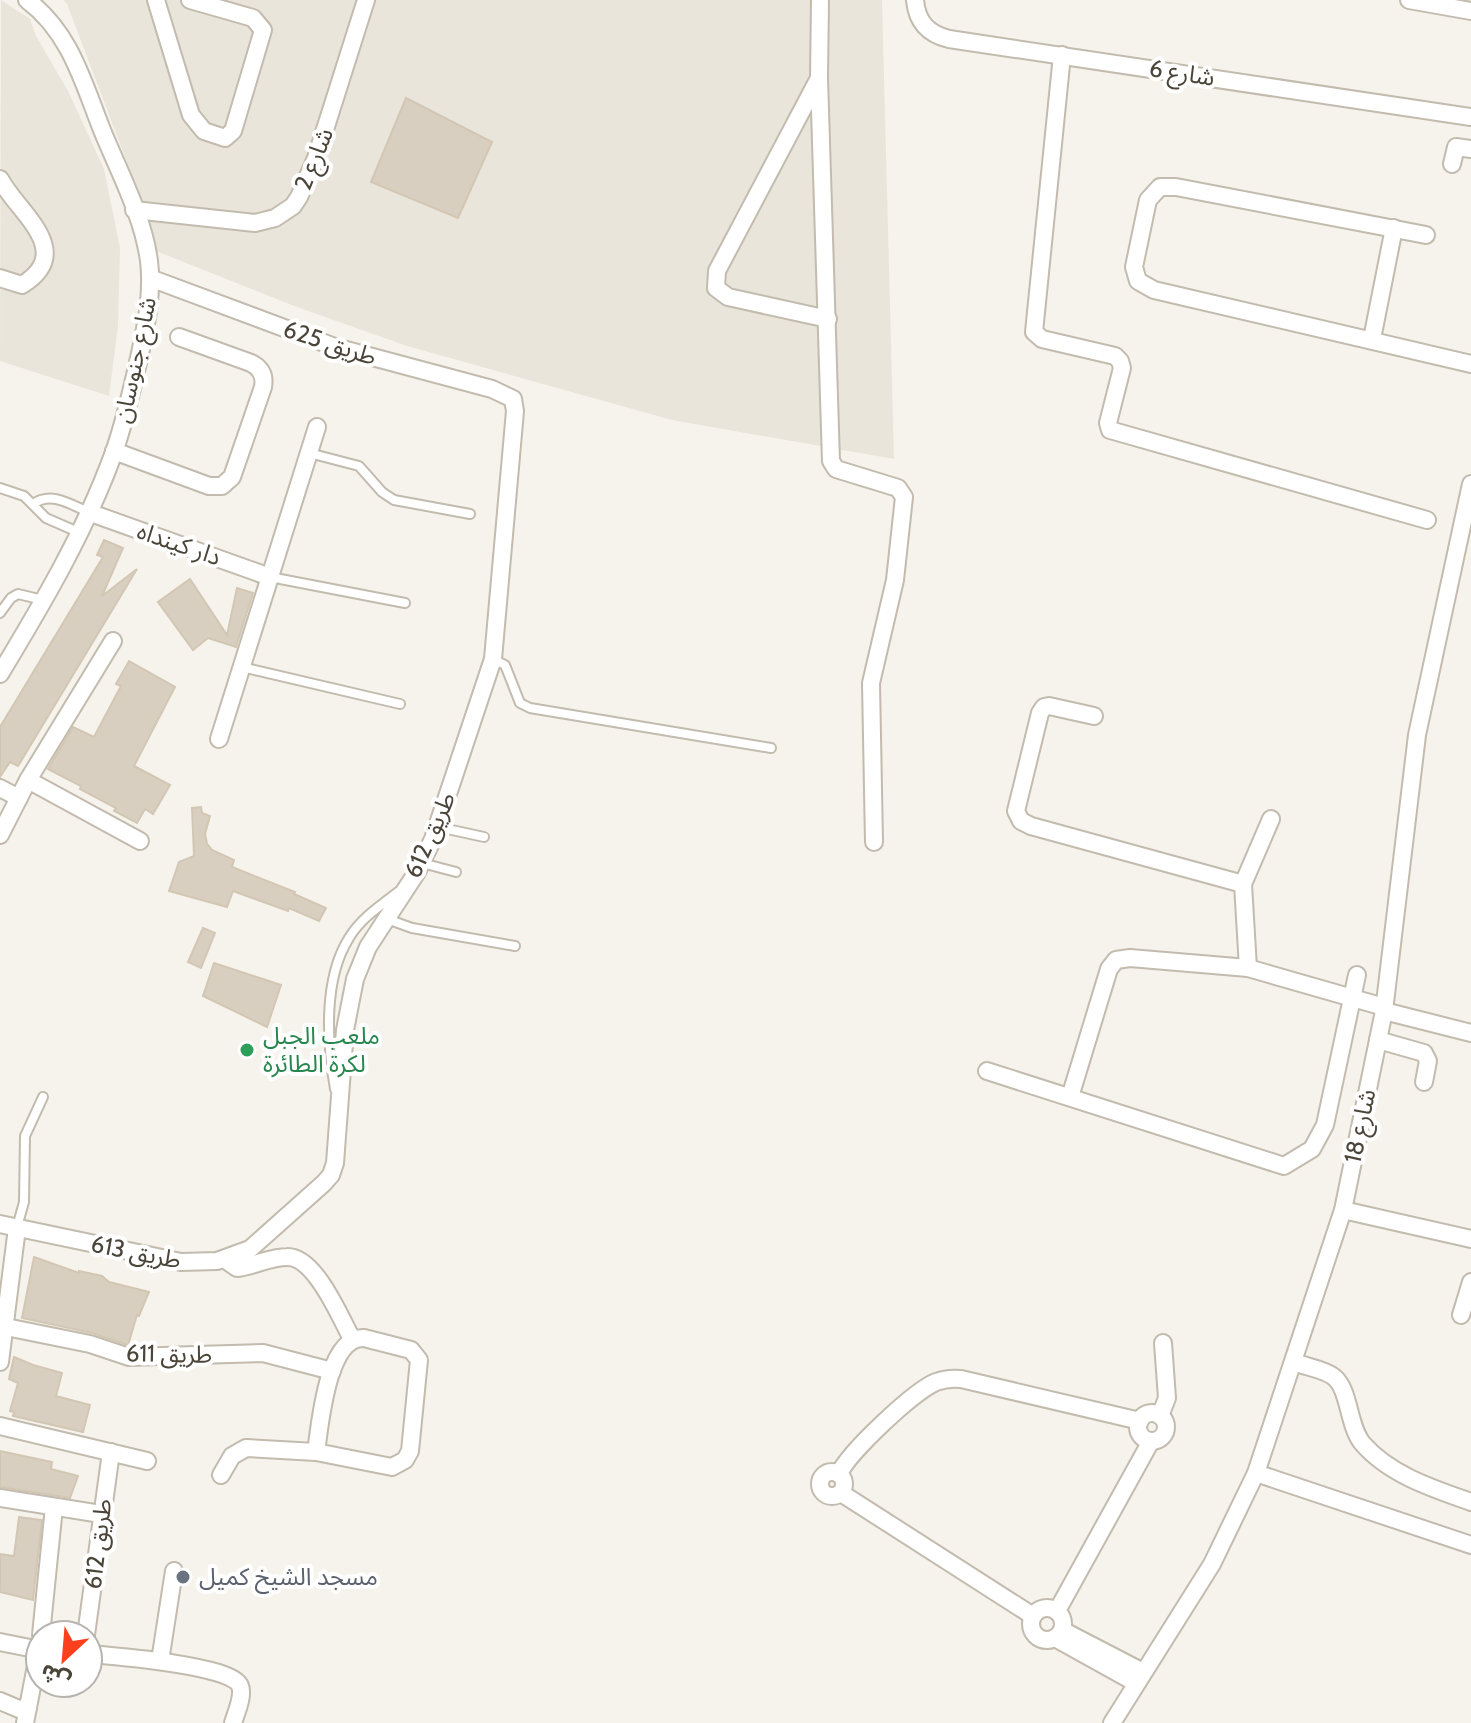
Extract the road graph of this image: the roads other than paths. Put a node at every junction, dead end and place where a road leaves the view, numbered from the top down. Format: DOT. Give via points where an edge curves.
graph roads {
  1 [pos="27,0"];
  2 [pos="156,0"];
  3 [pos="190,0"];
  4 [pos="366,0"];
  5 [pos="820,0"];
  6 [pos="915,0"];
  7 [pos="1409,0"];
  8 [pos="211,3"];
  9 [pos="1471,11"];
  10 [pos="1062,55"];
  11 [pos="819,78"];
  12 [pos="1466,116"];
  13 [pos="1464,148"];
  14 [pos="1452,164"];
  15 [pos="0,179"];
  16 [pos="134,210"];
  17 [pos="1394,228"];
  18 [pos="1426,235"];
  19 [pos="0,278"];
  20 [pos="150,278"];
  21 [pos="828,319"];
  22 [pos="179,337"];
  23 [pos="1372,339"];
  24 [pos="1471,364"];
  25 [pos="513,399"];
  26 [pos="317,427"];
  27 [pos="114,451"];
  28 [pos="309,453"];
  29 [pos="1471,484"];
  30 [pos="0,488"];
  31 [pos="33,504"];
  32 [pos="88,512"];
  33 [pos="470,514"];
  34 [pos="1427,520"];
  35 [pos="78,532"];
  36 [pos="270,577"];
  37 [pos="44,600"];
  38 [pos="405,603"];
  39 [pos="0,613"];
  40 [pos="113,641"];
  41 [pos="493,659"];
  42 [pos="242,667"];
  43 [pos="0,674"];
  44 [pos="400,704"];
  45 [pos="1094,716"];
  46 [pos="219,739"];
  47 [pos="771,748"];
  48 [pos="28,780"];
  49 [pos="0,788"];
  50 [pos="19,798"];
  51 [pos="1271,819"];
  52 [pos="438,827"];
  53 [pos="0,835"];
  54 [pos="484,837"];
  55 [pos="140,841"];
  56 [pos="874,842"];
  57 [pos="422,863"];
  58 [pos="456,872"];
  59 [pos="411,881"];
  60 [pos="1243,884"];
  61 [pos="387,918"];
  62 [pos="515,946"];
  63 [pos="1248,968"];
  64 [pos="1357,975"];
  65 [pos="1352,998"];
  66 [pos="1384,1009"];
  67 [pos="1471,1033"];
  68 [pos="1378,1040"];
  69 [pos="987,1071"];
  70 [pos="1424,1082"];
  71 [pos="43,1097"];
  72 [pos="1070,1097"];
  73 [pos="339,1117"];
  74 [pos="1343,1210"];
  75 [pos="8,1226"];
  76 [pos="267,1236"];
  77 [pos="1471,1239"];
  78 [pos="224,1259"];
  79 [pos="1471,1282"];
  80 [pos="1461,1315"];
  81 [pos="4,1334"];
  82 [pos="352,1339"];
  83 [pos="1163,1343"];
  84 [pos="0,1362"];
  85 [pos="1294,1362"];
  86 [pos="332,1371"];
  87 [pos="1160,1416"];
  88 [pos="1140,1421"];
  89 [pos="0,1426"];
  90 [pos="1151,1441"];
  91 [pos="111,1452"];
  92 [pos="316,1452"];
  93 [pos="147,1461"];
  94 [pos="1256,1473"];
  95 [pos="221,1475"];
  96 [pos="0,1498"];
  97 [pos="1471,1502"];
  98 [pos="54,1507"];
  99 [pos="101,1514"];
  100 [pos="1471,1545"];
  101 [pos="174,1571"];
  102 [pos="1057,1611"];
  103 [pos="1033,1616"];
  104 [pos="43,1619"];
  105 [pos="88,1619"];
  106 [pos="1059,1634"];
  107 [pos="0,1642"];
  108 [pos="24,1646"];
  109 [pos="104,1656"];
  110 [pos="160,1661"];
  111 [pos="1139,1678"];
  112 [pos="0,1701"];
  113 [pos="27,1715"];
  114 [pos="233,1723"];
  115 [pos="1112,1723"];
  1 -- 16 [label="street, شارع جنوسان" via="68,46"];
  2 -- 8 [label="street" via="191,115 204,131 225,138 233,131 263,30 253,18"];
  3 -- 8 [label="street"];
  4 -- 16 [label="street, شارع 2" via="316,158 293,206 255,223"];
  5 -- 11 [label="street"];
  6 -- 10 [label="street, شارع 6" via="919,20 940,37"];
  7 -- 9 [label="street"];
  10 -- 12 [label="street, شارع 6"];
  10 -- 34 [label="street" via="1034,332 1042,339 1120,361 1110,430"];
  11 -- 21 [label="street"];
  11 -- 21 [label="street" via="717,271 716,288 728,297"];
  12 -- 13 [label="street"];
  13 -- 14 [label="street"];
  15 -- 19 [label="street" via="46,246 31,280 22,285"];
  16 -- 20 [label="street, شارع جنوسان"];
  17 -- 18 [label="street"];
  17 -- 23 [label="street"];
  17 -- 23 [label="street" via="1160,187 1148,200 1134,267 1138,281 1154,290"];
  20 -- 25 [label="street, طريق 625" via="335,347"];
  20 -- 27 [label="street, شارع جنوسان" via="146,324"];
  21 -- 56 [label="street" via="831,461 836,469 898,488 904,497 895,580 871,683"];
  22 -- 27 [label="street" via="251,363 263,375 232,477 222,486 209,486"];
  23 -- 24 [label="street"];
  25 -- 41 [label="street, طريق 612"];
  26 -- 28 [label="street"];
  27 -- 32 [label="street, شارع جنوسان"];
  28 -- 33 [label="lane" via="359,466 394,500"];
  28 -- 36 [label="street"];
  29 -- 66 [label="street, شارع 18" via="1417,735"];
  30 -- 31 [label="lane"];
  31 -- 32 [label="lane" via="52,497"];
  31 -- 35 [label="lane" via="46,518"];
  32 -- 35 [label="street, شارع جنوسان"];
  32 -- 36 [label="street, دار كينداه"];
  35 -- 37 [label="street, شارع جنوسان"];
  36 -- 38 [label="lane"];
  36 -- 42 [label="street"];
  37 -- 39 [label="lane" via="18,594"];
  37 -- 43 [label="street, شارع جنوسان"];
  40 -- 48 [label="street"];
  41 -- 47 [label="lane" via="505,665 512,690 530,708"];
  41 -- 52 [label="street, طريق 612"];
  42 -- 44 [label="lane"];
  42 -- 46 [label="street"];
  45 -- 60 [label="street" via="1044,707 1016,811 1021,821"];
  48 -- 50 [label="street"];
  48 -- 55 [label="street"];
  49 -- 50 [label="street"];
  50 -- 53 [label="street"];
  51 -- 60 [label="street"];
  52 -- 54 [label="lane"];
  52 -- 57 [label="street, طريق 612"];
  57 -- 58 [label="lane"];
  57 -- 59 [label="street, طريق 612"];
  59 -- 61 [label="street, طريق 612"];
  59 -- 73 [label="lane" via="348,939 334,978 328,1044"];
  60 -- 63 [label="street"];
  61 -- 62 [label="lane" via="405,927"];
  61 -- 73 [label="street, طريق 612" via="365,955 351,996"];
  63 -- 65 [label="street"];
  63 -- 72 [label="street" via="1116,960"];
  64 -- 65 [label="street"];
  65 -- 66 [label="street"];
  65 -- 72 [label="street" via="1325,1125 1312,1149 1284,1166"];
  66 -- 67 [label="street"];
  66 -- 68 [label="street, شارع 18"];
  68 -- 70 [label="street" via="1424,1053"];
  68 -- 74 [label="street, شارع 18"];
  69 -- 72 [label="street"];
  71 -- 75 [label="lane" via="25,1136 24,1202"];
  73 -- 76 [label="street, طريق 612" via="331,1175"];
  74 -- 77 [label="street"];
  74 -- 85 [label="street, شارع 18"];
  75 -- 78 [label="street, طريق 613" via="181,1262"];
  75 -- 81 [label="street"];
  76 -- 78 [label="street, طريق 613"];
  78 -- 82 [label="street" via="237,1268 296,1257 321,1283"];
  79 -- 80 [label="street"];
  81 -- 84 [label="street"];
  81 -- 86 [label="street, طريق 611" via="90,1344 136,1358 251,1353"];
  82 -- 86 [label="street"];
  82 -- 92 [label="street" via="407,1348 417,1356 410,1451 401,1463 387,1467"];
  83 -- 87 [label="street" via="1167,1398"];
  85 -- 94 [label="street, شارع 18"];
  85 -- 97 [label="street" via="1338,1381 1361,1443 1378,1458 1433,1489"];
  86 -- 92 [label="street"];
  87 -- 88 [label="street" via="1151,1414"];
  87 -- 90 [label="street" via="1166,1430"];
  88 -- 90 [label="street" via="1140,1434"];
  88 -- 103 [label="street" via="961,1379 943,1380 920,1392 851,1454 839,1474 845,1483 841,1493"];
  89 -- 91 [label="street"];
  90 -- 102 [label="street"];
  91 -- 93 [label="street"];
  91 -- 99 [label="street, طريق 612"];
  92 -- 95 [label="street" via="246,1448 232,1456"];
  94 -- 100 [label="street"];
  94 -- 111 [label="street, شارع 18" via="1212,1564"];
  96 -- 98 [label="street"];
  98 -- 99 [label="street"];
  98 -- 104 [label="street"];
  99 -- 105 [label="street, طريق 612"];
  101 -- 110 [label="street"];
  102 -- 103 [label="street" via="1047,1608"];
  102 -- 106 [label="street" via="1063,1620"];
  103 -- 106 [label="street" via="1034,1633 1043,1640"];
  106 -- 111 [label="street"];
  107 -- 108 [label="street"];
  109 -- 110 [label="street"];
  110 -- 114 [label="street" via="236,1679 241,1692"];
  111 -- 115 [label="street, شارع 18"];
  112 -- 113 [label="street"];
}
